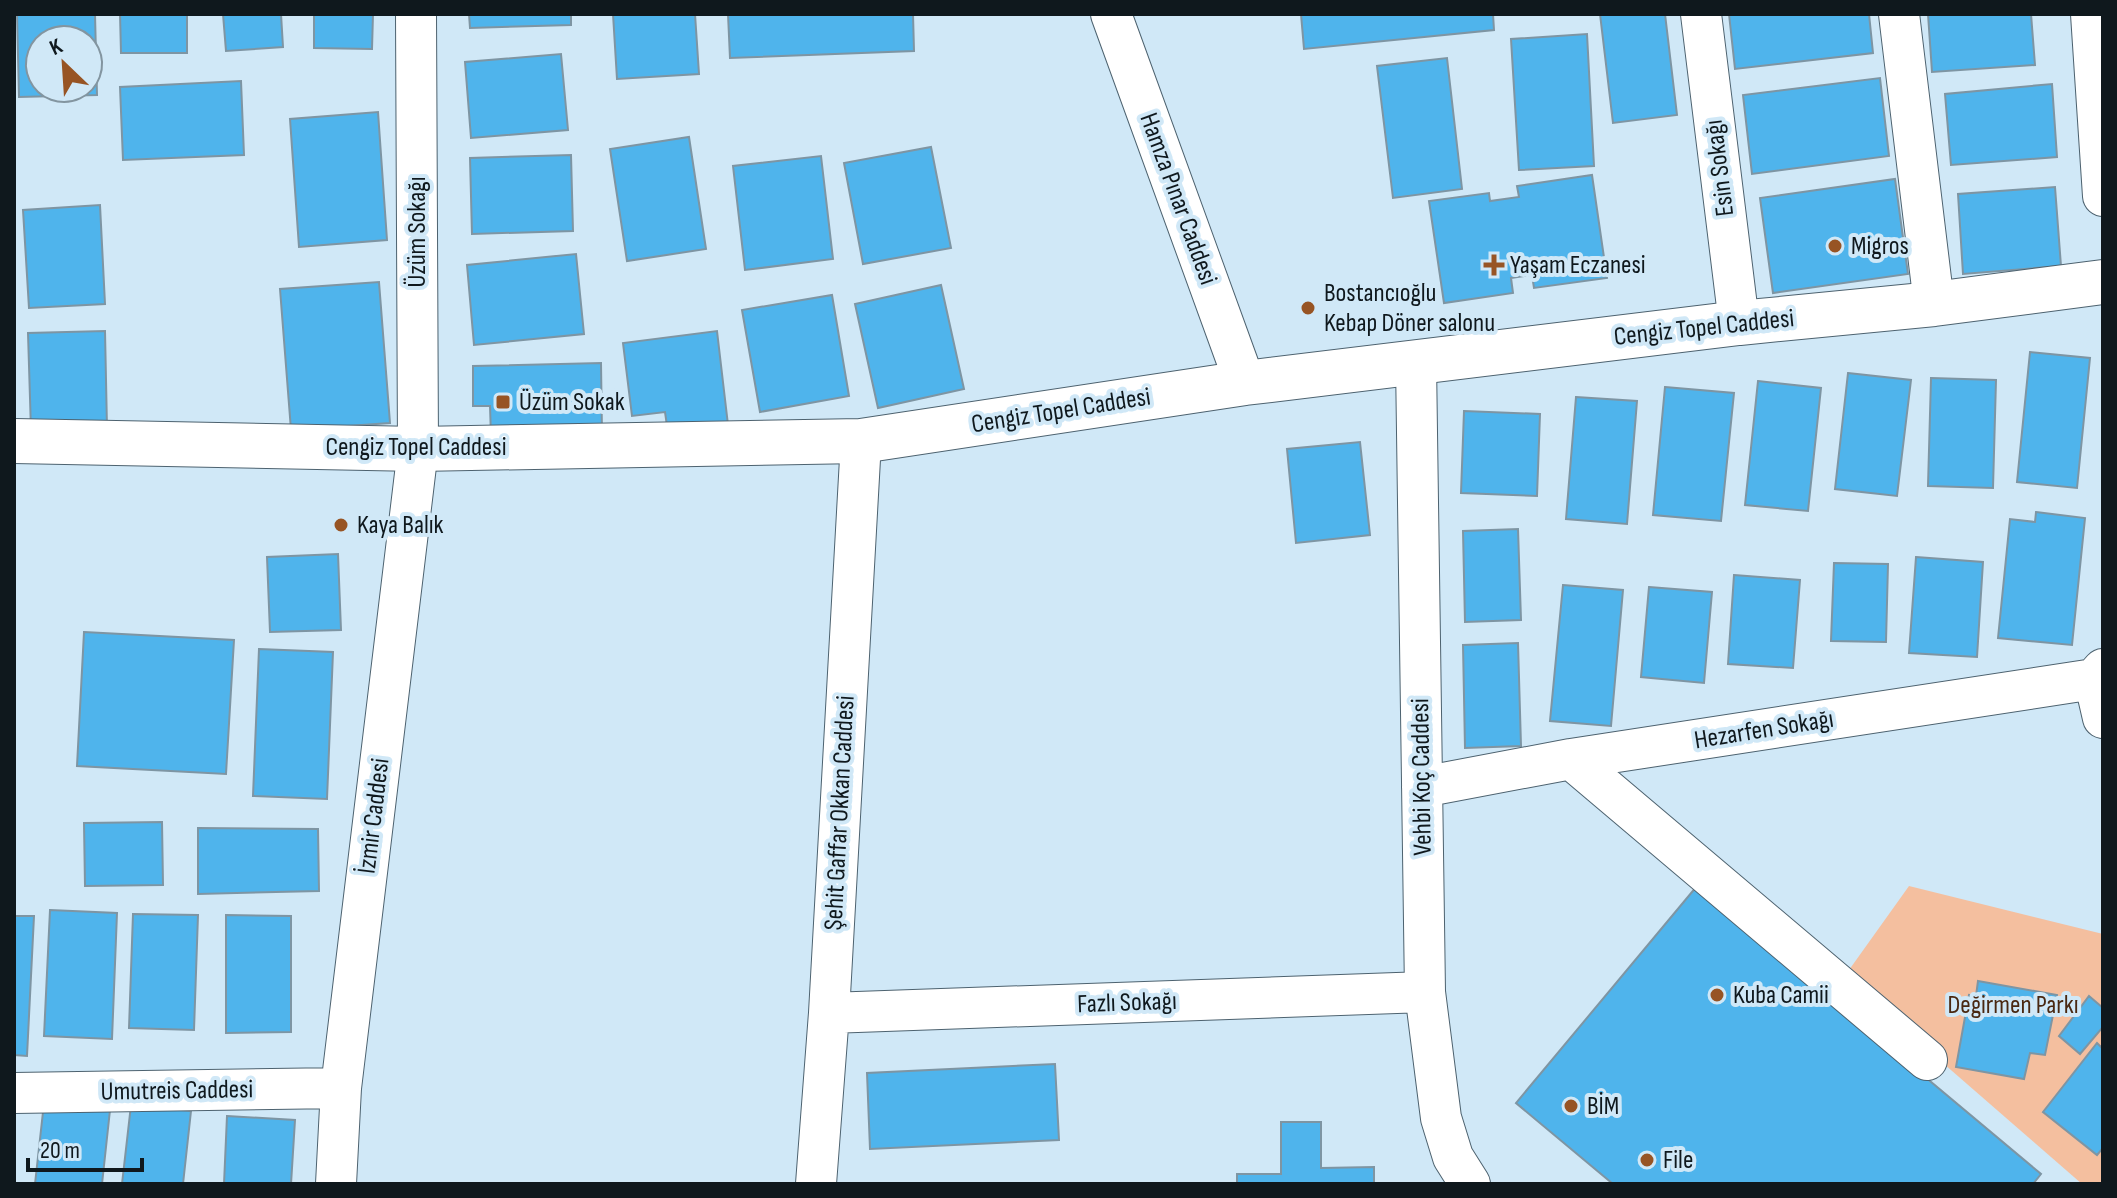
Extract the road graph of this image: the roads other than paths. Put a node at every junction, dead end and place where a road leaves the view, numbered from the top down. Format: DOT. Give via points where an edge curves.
graph roads {
  1 [pos="416,14"];
  2 [pos="1111,14"];
  3 [pos="1701,14"];
  4 [pos="1899,14"];
  5 [pos="2091,14"];
  6 [pos="2103,196"];
  7 [pos="2103,282"];
  8 [pos="1934,304"];
  9 [pos="1739,323"];
  10 [pos="1416,362"];
  11 [pos="1245,383"];
  12 [pos="14,441"];
  13 [pos="861,441"];
  14 [pos="418,449"];
  15 [pos="2099,674"];
  16 [pos="2103,718"];
  17 [pos="1571,759"];
  18 [pos="1422,787"];
  19 [pos="1425,992"];
  20 [pos="829,1013"];
  21 [pos="1927,1060"];
  22 [pos="341,1088"];
  23 [pos="14,1093"];
  24 [pos="336,1184"];
  25 [pos="816,1184"];
  26 [pos="1470,1184"];
  1 -- 14 [label="street, Üzüm Sokağı"];
  2 -- 11 [label="street, Hamza Pınar Caddesi"];
  3 -- 9 [label="street, Esin Sokağı"];
  4 -- 8 [label="street"];
  5 -- 6 [label="street"];
  7 -- 8 [label="main road, Cengiz Topel Caddesi"];
  8 -- 9 [label="main road, Cengiz Topel Caddesi"];
  9 -- 10 [label="main road, Cengiz Topel Caddesi"];
  10 -- 11 [label="main road, Cengiz Topel Caddesi"];
  10 -- 18 [label="street, Vehbi Koç Caddesi"];
  11 -- 13 [label="main road, Cengiz Topel Caddesi"];
  12 -- 14 [label="main road, Cengiz Topel Caddesi"];
  13 -- 14 [label="main road, Cengiz Topel Caddesi"];
  13 -- 20 [label="street, Şehit Gaffar Okkan Caddesi"];
  14 -- 22 [label="street, İzmir Caddesi"];
  15 -- 16 [label="street"];
  15 -- 17 [label="street, Hezarfen Sokağı"];
  17 -- 18 [label="street, Hezarfen Sokağı"];
  17 -- 21 [label="street"];
  18 -- 19 [label="street, Vehbi Koç Caddesi"];
  19 -- 20 [label="street, Fazlı Sokağı"];
  19 -- 26 [label="street, Vehbi Koç Caddesi" via="1441,1118 1453,1157"];
  20 -- 25 [label="street, Şehit Gaffar Okkan Caddesi"];
  22 -- 23 [label="street, Umutreis Caddesi"];
  22 -- 24 [label="street, İzmir Caddesi"];
}
